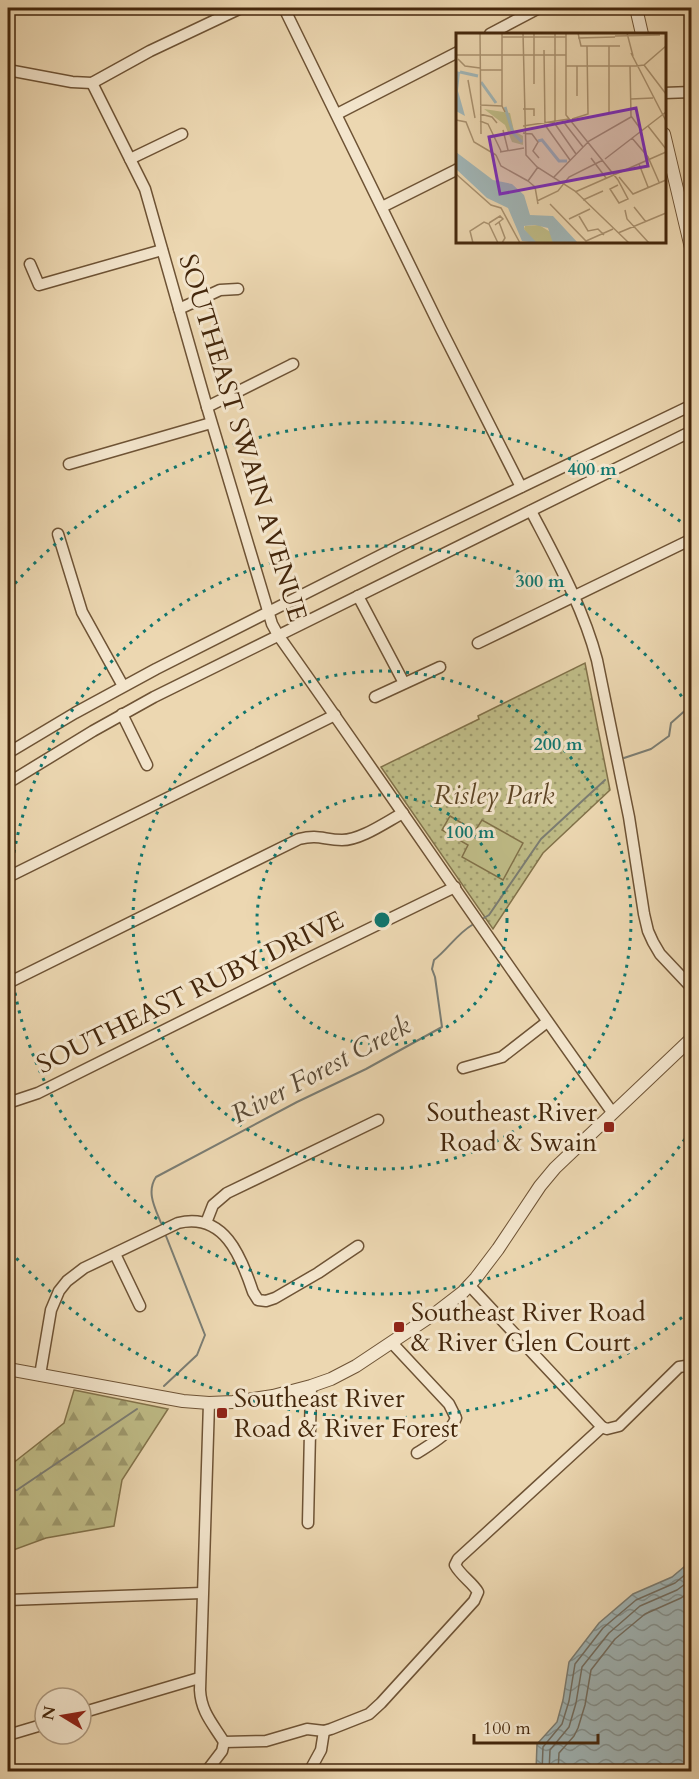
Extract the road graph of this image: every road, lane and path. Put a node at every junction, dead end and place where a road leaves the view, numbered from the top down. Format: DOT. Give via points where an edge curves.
graph roads {
  1 [pos="241,8"];
  2 [pos="284,8"];
  3 [pos="539,8"];
  4 [pos="636,8"];
  5 [pos="508,30"];
  6 [pos="642,33"];
  7 [pos="456,52"];
  8 [pos="8,70"];
  9 [pos="92,83"];
  10 [pos="692,92"];
  11 [pos="666,93"];
  12 [pos="337,114"];
  13 [pos="182,134"];
  14 [pos="666,148"];
  15 [pos="130,159"];
  16 [pos="456,171"];
  17 [pos="382,207"];
  18 [pos="688,218"];
  19 [pos="162,250"];
  20 [pos="692,252"];
  21 [pos="30,264"];
  22 [pos="238,289"];
  23 [pos="179,309"];
  24 [pos="293,364"];
  25 [pos="692,405"];
  26 [pos="207,407"];
  27 [pos="212,423"];
  28 [pos="692,431"];
  29 [pos="69,464"];
  30 [pos="520,487"];
  31 [pos="531,511"];
  32 [pos="58,534"];
  33 [pos="692,538"];
  34 [pos="358,596"];
  35 [pos="575,596"];
  36 [pos="268,612"];
  37 [pos="278,635"];
  38 [pos="478,644"];
  39 [pos="440,667"];
  40 [pos="404,683"];
  41 [pos="123,686"];
  42 [pos="375,697"];
  43 [pos="122,714"];
  44 [pos="335,715"];
  45 [pos="8,753"];
  46 [pos="147,765"];
  47 [pos="8,783"];
  48 [pos="403,813"];
  49 [pos="8,878"];
  50 [pos="455,887"];
  51 [pos="8,983"];
  52 [pos="692,988"];
  53 [pos="547,1022"];
  54 [pos="692,1038"];
  55 [pos="463,1068"];
  56 [pos="8,1103"];
  57 [pos="612,1112"];
  58 [pos="378,1120"];
  59 [pos="206,1223"];
  60 [pos="358,1246"];
  61 [pos="115,1254"];
  62 [pos="470,1285"];
  63 [pos="140,1306"];
  64 [pos="392,1343"];
  65 [pos="692,1365"];
  66 [pos="8,1369"];
  67 [pos="40,1375"];
  68 [pos="311,1386"];
  69 [pos="209,1403"];
  70 [pos="602,1427"];
  71 [pos="417,1453"];
  72 [pos="308,1523"];
  73 [pos="202,1593"];
  74 [pos="8,1599"];
  75 [pos="199,1678"];
  76 [pos="93,1709"];
  77 [pos="33,1728"];
  78 [pos="324,1731"];
  79 [pos="8,1735"];
  80 [pos="224,1742"];
  81 [pos="206,1772"];
  82 [pos="309,1772"];
  1 -- 9 [label="street"];
  2 -- 12 [label="street"];
  3 -- 5 [label="street"];
  4 -- 6 [label="street"];
  7 -- 12 [label="street"];
  8 -- 9 [label="street"];
  9 -- 15 [label="street, SOUTHEAST SWAIN AVENUE"];
  10 -- 11 [label="street"];
  12 -- 17 [label="street"];
  13 -- 15 [label="street"];
  14 -- 18 [label="street"];
  15 -- 19 [label="street, SOUTHEAST SWAIN AVENUE" via="145,189"];
  16 -- 17 [label="street"];
  17 -- 30 [label="street"];
  18 -- 20 [label="street"];
  19 -- 21 [label="street" via="39,285"];
  19 -- 23 [label="street, SOUTHEAST SWAIN AVENUE"];
  22 -- 23 [label="street" via="220,290"];
  23 -- 26 [label="street, SOUTHEAST SWAIN AVENUE"];
  24 -- 26 [label="street"];
  25 -- 30 [label="street"];
  26 -- 27 [label="street, SOUTHEAST SWAIN AVENUE"];
  27 -- 29 [label="street"];
  27 -- 36 [label="street, SOUTHEAST SWAIN AVENUE"];
  28 -- 31 [label="street"];
  30 -- 36 [label="street"];
  31 -- 34 [label="street"];
  31 -- 35 [label="street"];
  32 -- 41 [label="street" via="82,612"];
  33 -- 35 [label="street"];
  34 -- 37 [label="street"];
  34 -- 40 [label="street"];
  35 -- 38 [label="street"];
  35 -- 52 [label="street" via="597,660 648,931 660,954"];
  36 -- 37 [label="street, SOUTHEAST SWAIN AVENUE"];
  36 -- 41 [label="street"];
  37 -- 43 [label="street"];
  37 -- 44 [label="street, SOUTHEAST SWAIN AVENUE"];
  39 -- 40 [label="street"];
  40 -- 42 [label="street"];
  41 -- 45 [label="street"];
  43 -- 46 [label="street"];
  43 -- 47 [label="street"];
  44 -- 48 [label="street, SOUTHEAST SWAIN AVENUE"];
  44 -- 49 [label="street"];
  48 -- 50 [label="street, SOUTHEAST SWAIN AVENUE"];
  48 -- 51 [label="street" via="351,839 299,839"];
  50 -- 53 [label="street, SOUTHEAST SWAIN AVENUE"];
  50 -- 56 [label="street, SOUTHEAST RUBY DRIVE" via="38,1093"];
  53 -- 55 [label="street" via="502,1057"];
  53 -- 57 [label="street, SOUTHEAST SWAIN AVENUE"];
  54 -- 57 [label="street"];
  57 -- 62 [label="street" via="549,1174"];
  58 -- 59 [label="street" via="227,1193 213,1205"];
  59 -- 60 [label="street" via="221,1231 230,1242 258,1300 275,1298"];
  59 -- 61 [label="street" via="177,1223"];
  61 -- 63 [label="street"];
  61 -- 67 [label="street" via="77,1272 59,1291 51,1310"];
  62 -- 64 [label="street"];
  62 -- 70 [label="street"];
  64 -- 68 [label="street" via="343,1373"];
  64 -- 71 [label="street" via="449,1404 456,1418 453,1425"];
  65 -- 70 [label="street" via="680,1368 619,1426 607,1430"];
  66 -- 67 [label="street"];
  67 -- 69 [label="street"];
  68 -- 69 [label="street" via="273,1396"];
  68 -- 72 [label="street"];
  69 -- 73 [label="street"];
  70 -- 78 [label="street" via="458,1559 455,1565 459,1572 478,1592 474,1601 396,1689 369,1714"];
  73 -- 74 [label="street"];
  73 -- 75 [label="street"];
  75 -- 76 [label="street"];
  75 -- 80 [label="street" via="205,1715"];
  77 -- 79 [label="street"];
  78 -- 80 [label="street" via="307,1729 266,1741"];
  78 -- 82 [label="street" via="321,1750"];
  80 -- 81 [label="street"];
}
